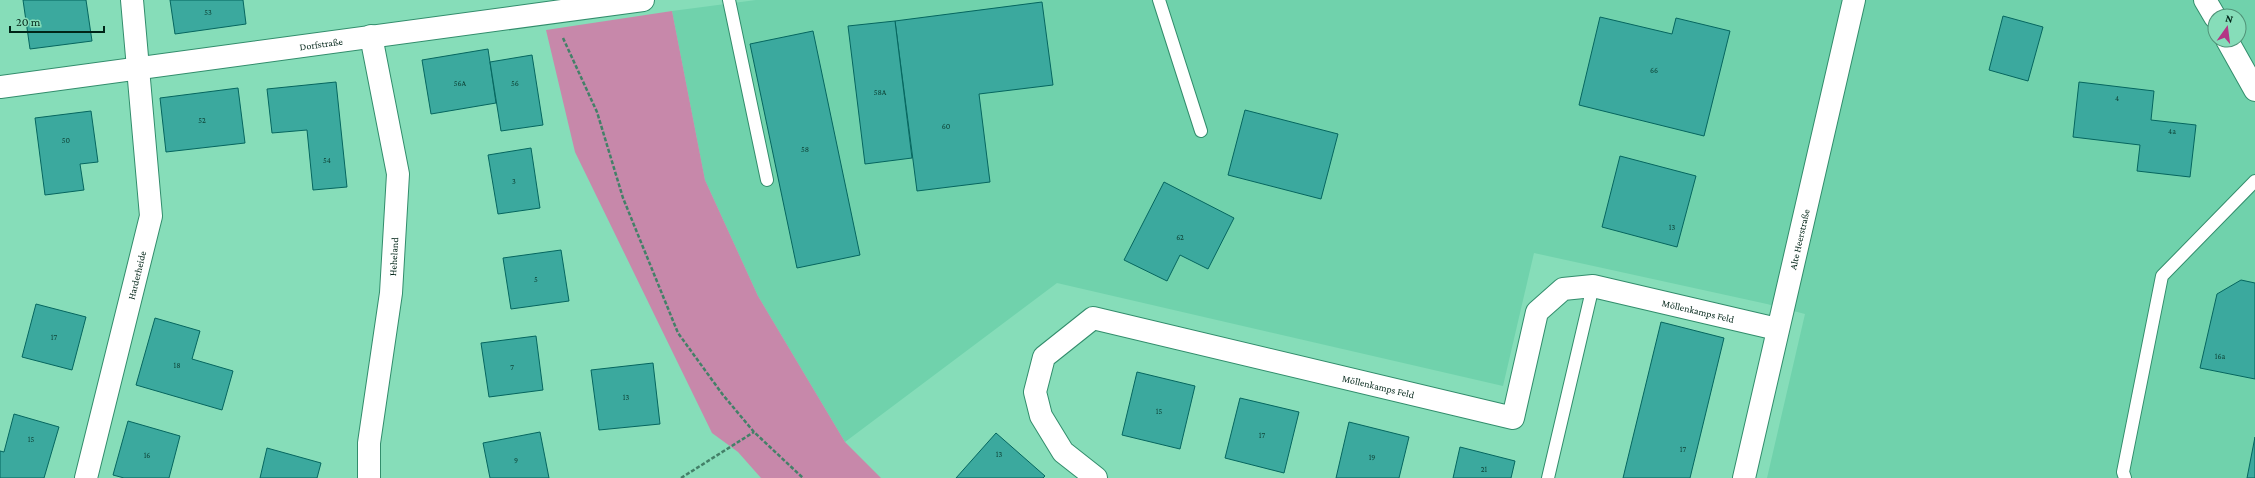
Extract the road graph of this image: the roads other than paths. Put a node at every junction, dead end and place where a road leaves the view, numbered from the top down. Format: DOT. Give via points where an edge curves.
graph roads {
  1 [pos="132,0"];
  2 [pos="643,0"];
  3 [pos="729,0"];
  4 [pos="1160,0"];
  5 [pos="1854,0"];
  6 [pos="371,36"];
  7 [pos="2231,48"];
  8 [pos="139,68"];
  9 [pos="0,87"];
  10 [pos="2255,90"];
  11 [pos="1201,131"];
  12 [pos="766,180"];
  13 [pos="2255,181"];
  14 [pos="1593,286"];
  15 [pos="1777,329"];
  16 [pos="86,478"];
  17 [pos="369,478"];
  18 [pos="1096,478"];
  19 [pos="1548,478"];
  20 [pos="1744,478"];
  21 [pos="2125,478"];
  1 -- 8 [label="street, Harderheide"];
  2 -- 6 [label="street, Dorfstraße"];
  3 -- 12 [label="lane"];
  4 -- 11 [label="lane"];
  5 -- 15 [label="street, Alte Heerstraße"];
  6 -- 8 [label="street, Dorfstraße"];
  6 -- 17 [label="street, Heheland" via="398,174 391,293 369,443"];
  7 -- 10 [label="street"];
  8 -- 9 [label="street, Dorfstraße"];
  8 -- 16 [label="street, Harderheide" via="151,216"];
  13 -- 21 [label="lane" via="2162,276 2123,472"];
  14 -- 15 [label="street, Möllenkamps Feld"];
  14 -- 18 [label="street, Möllenkamps Feld" via="1563,289 1537,312 1513,418 1093,318 1044,357 1036,392 1041,416 1063,452"];
  14 -- 19 [label="lane"];
  15 -- 20 [label="street, Alte Heerstraße"];
}
